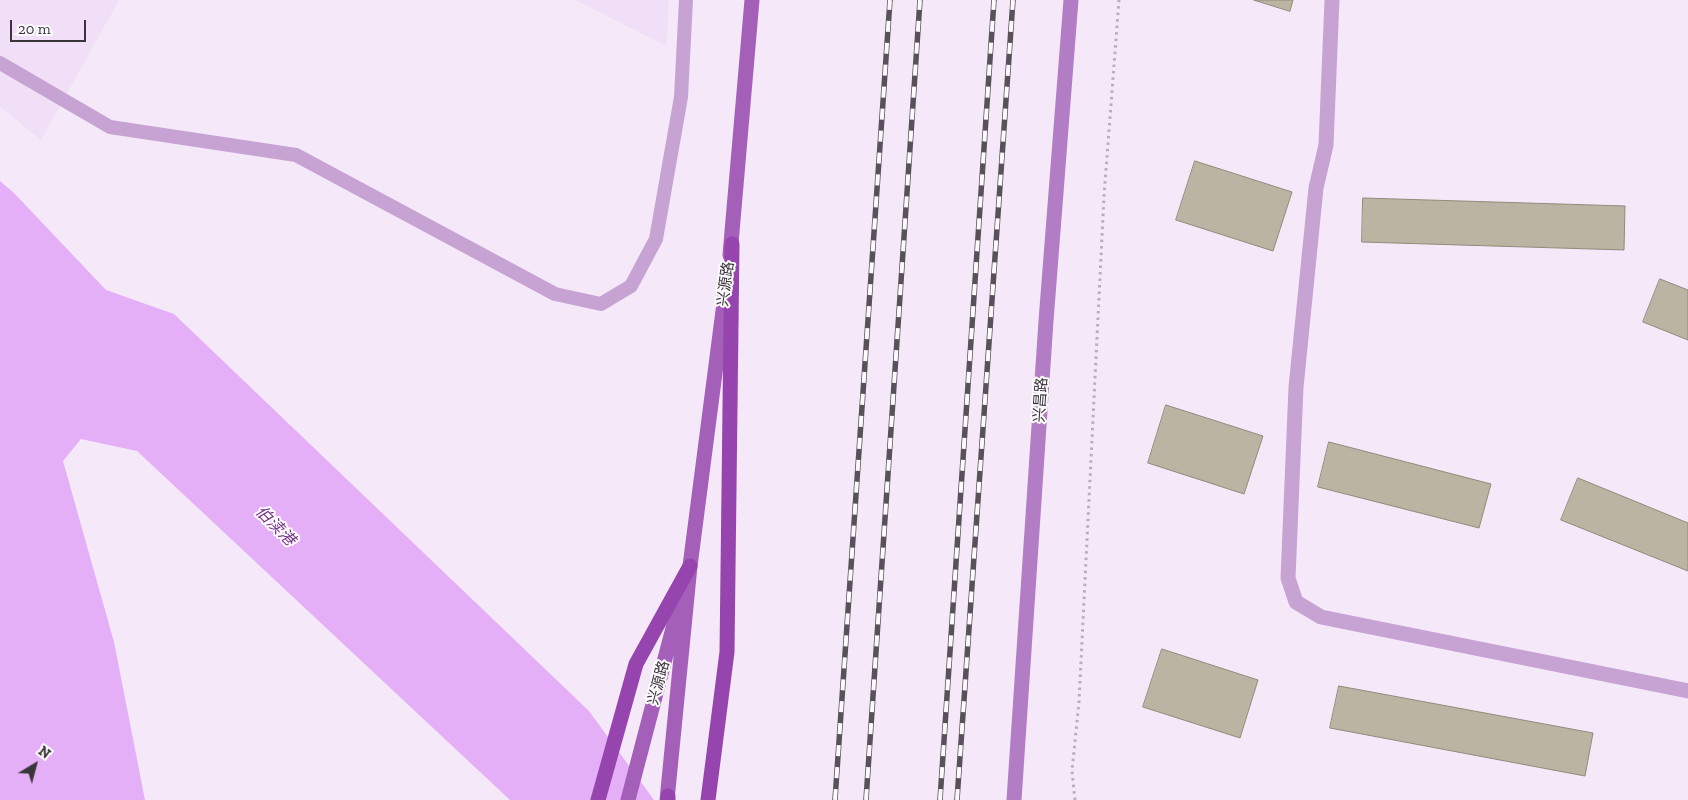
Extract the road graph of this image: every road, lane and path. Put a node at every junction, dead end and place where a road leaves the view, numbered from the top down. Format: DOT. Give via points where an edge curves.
graph roads {
  1 [pos="686,0"];
  2 [pos="752,0"];
  3 [pos="1071,0"];
  4 [pos="1119,0"];
  5 [pos="1332,0"];
  6 [pos="0,63"];
  7 [pos="732,244"];
  8 [pos="690,566"];
  9 [pos="1688,691"];
  10 [pos="668,799"];
  11 [pos="598,800"];
  12 [pos="628,800"];
  13 [pos="708,800"];
  14 [pos="1014,800"];
  15 [pos="1075,800"];
  1 -- 6 [label="lane" via="681,97 656,239 631,286 601,304 556,294 296,155 110,127"];
  2 -- 7 [label="main road, 兴源路"];
  3 -- 14 [label="main road, 兴昌路"];
  4 -- 15 [label="path" via="1104,196 1079,702 1072,771"];
  5 -- 9 [label="street" via="1326,146 1316,188 1296,386 1288,578 1296,602 1321,617"];
  7 -- 8 [label="main road, 兴源路"];
  7 -- 13 [label="highway" via="727,652"];
  8 -- 10 [label="main road, 兴源路"];
  8 -- 11 [label="highway" via="636,664"];
  8 -- 12 [label="main road, 兴源路"];
}
